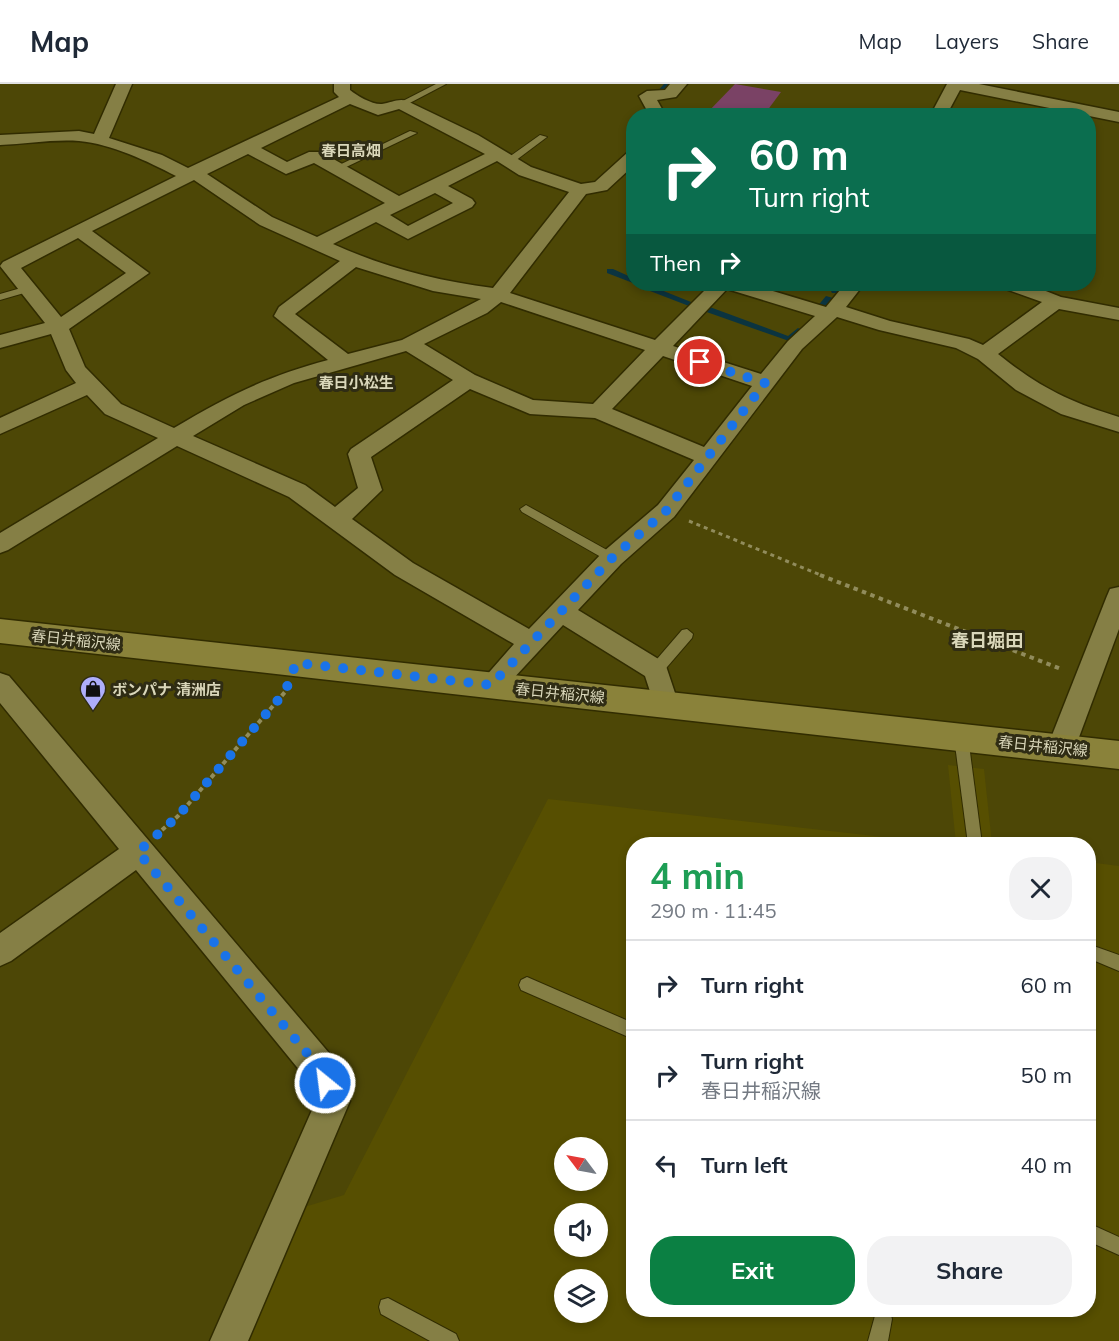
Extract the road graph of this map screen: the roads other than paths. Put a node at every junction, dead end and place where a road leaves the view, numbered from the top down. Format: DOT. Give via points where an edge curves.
graph roads {
  1 [pos="124,84"];
  2 [pos="442,84"];
  3 [pos="679,84"];
  4 [pos="955,84"];
  5 [pos="346,91"];
  6 [pos="401,104"];
  7 [pos="654,108"];
  8 [pos="942,108"];
  9 [pos="1074,108"];
  10 [pos="1096,112"];
  11 [pos="1119,117"];
  12 [pos="413,133"];
  13 [pos="543,137"];
  14 [pos="0,140"];
  15 [pos="100,140"];
  16 [pos="250,148"];
  17 [pos="502,158"];
  18 [pos="626,163"];
  19 [pos="337,168"];
  20 [pos="191,174"];
  21 [pos="614,174"];
  22 [pos="626,177"];
  23 [pos="434,185"];
  24 [pos="580,190"];
  25 [pos="398,203"];
  26 [pos="376,214"];
  27 [pos="78,230"];
  28 [pos="318,244"];
  29 [pos="353,261"];
  30 [pos="28,288"];
  31 [pos="714,291"];
  32 [pos="757,291"];
  33 [pos="849,291"];
  34 [pos="1032,291"];
  35 [pos="498,295"];
  36 [pos="0,297"];
  37 [pos="1055,302"];
  38 [pos="831,312"];
  39 [pos="1119,314"];
  40 [pos="57,326"];
  41 [pos="0,342"];
  42 [pos="409,344"];
  43 [pos="656,348"];
  44 [pos="985,354"];
  45 [pos="343,361"];
  46 [pos="468,380"];
  47 [pos="765,383"];
  48 [pos="90,385"];
  49 [pos="598,411"];
  50 [pos="1119,425"];
  51 [pos="0,427"];
  52 [pos="179,437"];
  53 [pos="708,457"];
  54 [pos="526,509"];
  55 [pos="336,519"];
  56 [pos="0,544"];
  57 [pos="612,558"];
  58 [pos="1119,596"];
  59 [pos="560,611"];
  60 [pos="0,631"];
  61 [pos="687,634"];
  62 [pos="531,642"];
  63 [pos="656,670"];
  64 [pos="0,684"];
  65 [pos="491,685"];
  66 [pos="666,705"];
  67 [pos="961,737"];
  68 [pos="1061,748"];
  69 [pos="1119,755"];
  70 [pos="974,837"];
  71 [pos="138,852"];
  72 [pos="0,951"];
  73 [pos="1096,954"];
  74 [pos="1119,963"];
  75 [pos="527,985"];
  76 [pos="626,1028"];
  77 [pos="1096,1236"];
  78 [pos="1119,1246"];
  79 [pos="388,1307"];
  80 [pos="883,1319"];
  81 [pos="229,1341"];
  82 [pos="449,1341"];
  83 [pos="878,1341"];
  1 -- 15 [label="street"];
  2 -- 6 [label="lane"];
  3 -- 7 [label="street" via="670,94 647,96"];
  4 -- 8 [label="street"];
  4 -- 9 [label="street"];
  5 -- 6 [label="street" via="378,110"];
  5 -- 16 [label="street"];
  6 -- 17 [label="street"];
  10 -- 11 [label="street"];
  12 -- 19 [label="lane"];
  13 -- 17 [label="lane"];
  14 -- 15 [label="street" via="79,136"];
  15 -- 20 [label="street"];
  16 -- 19 [label="street" via="286,169 315,156"];
  16 -- 20 [label="street"];
  17 -- 23 [label="street"];
  17 -- 24 [label="street" via="525,171"];
  18 -- 21 [label="street"];
  19 -- 25 [label="street"];
  20 -- 27 [label="street"];
  20 -- 28 [label="street" via="266,221"];
  21 -- 22 [label="street"];
  21 -- 24 [label="street" via="601,186"];
  23 -- 25 [label="street"];
  23 -- 26 [label="street" via="466,203 408,233"];
  24 -- 35 [label="street"];
  25 -- 26 [label="street"];
  26 -- 28 [label="street"];
  27 -- 30 [label="street" via="10,266"];
  27 -- 40 [label="street" via="139,273"];
  28 -- 29 [label="street"];
  29 -- 35 [label="street" via="440,287"];
  29 -- 45 [label="street" via="284,316"];
  30 -- 36 [label="lane"];
  30 -- 40 [label="street"];
  31 -- 43 [label="street"];
  32 -- 38 [label="street"];
  33 -- 38 [label="street"];
  34 -- 37 [label="street"];
  35 -- 42 [label="street" via="465,317"];
  35 -- 43 [label="street"];
  37 -- 39 [label="street"];
  37 -- 44 [label="street"];
  38 -- 44 [label="street" via="962,344"];
  38 -- 47 [label="street" via="795,345"];
  40 -- 41 [label="street"];
  40 -- 48 [label="street" via="76,370"];
  42 -- 45 [label="street"];
  42 -- 46 [label="street"];
  43 -- 47 [label="street"];
  43 -- 49 [label="street"];
  44 -- 50 [label="street" via="1023,385 1069,409"];
  45 -- 52 [label="street" via="287,378 236,400"];
  46 -- 49 [label="street" via="530,407"];
  46 -- 55 [label="street" via="359,454 370,490"];
  47 -- 53 [label="street"];
  48 -- 51 [label="street"];
  48 -- 52 [label="street" via="113,409"];
  49 -- 53 [label="street"];
  52 -- 55 [label="street" via="297,491"];
  52 -- 56 [label="street"];
  53 -- 57 [label="street" via="666,511"];
  54 -- 57 [label="lane"];
  55 -- 62 [label="street" via="404,569"];
  57 -- 59 [label="street"];
  58 -- 68 [label="street"];
  59 -- 62 [label="street"];
  59 -- 63 [label="street"];
  60 -- 65 [label="main road, 春日井稲沢線"];
  61 -- 63 [label="lane"];
  62 -- 65 [label="street"];
  63 -- 66 [label="street"];
  64 -- 71 [label="street"];
  65 -- 66 [label="main road, 春日井稲沢線"];
  66 -- 67 [label="main road, 春日井稲沢線"];
  67 -- 68 [label="main road, 春日井稲沢線"];
  67 -- 70 [label="lane"];
  68 -- 69 [label="main road, 春日井稲沢線"];
  71 -- 72 [label="street"];
  71 -- 81 [label="street" via="317,1065 333,1101"];
  73 -- 74 [label="lane"];
  75 -- 76 [label="lane"];
  77 -- 78 [label="lane"];
  79 -- 82 [label="lane"];
  80 -- 83 [label="lane"];
}
